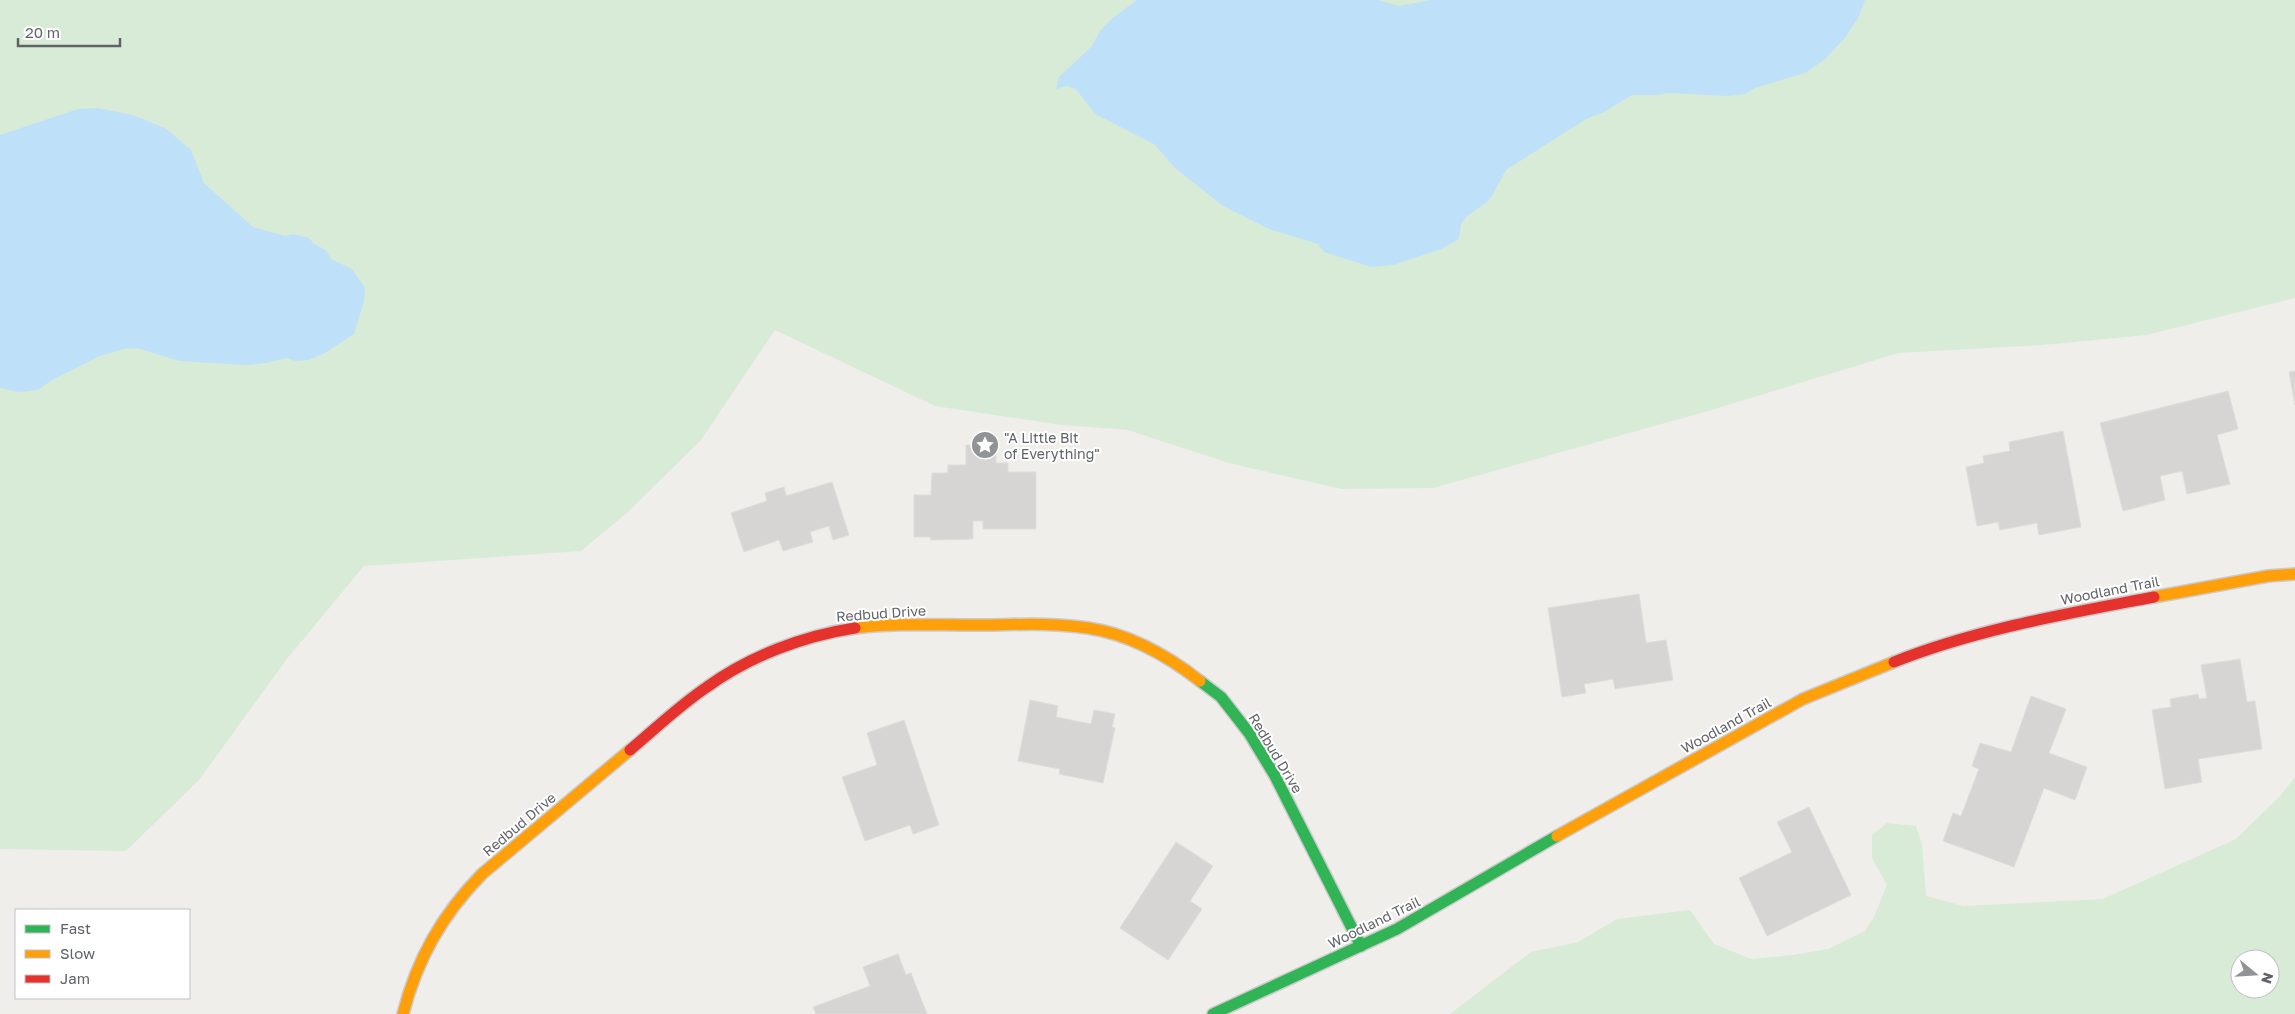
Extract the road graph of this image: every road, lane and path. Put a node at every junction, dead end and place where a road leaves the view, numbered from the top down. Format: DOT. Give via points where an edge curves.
graph roads {
  1 [pos="2295,574"];
  2 [pos="1361,946"];
  3 [pos="402,1014"];
  4 [pos="1213,1014"];
  1 -- 2 [label="street, Woodland Trail" via="2268,576 2032,620 1940,646 1859,675 1803,699 1501,867 1398,930"];
  2 -- 3 [label="street, Redbud Drive" via="1275,776 1249,733 1221,697 1185,668 1140,643 1064,624 861,627 795,642 734,669 482,874 461,894 428,942"];
  2 -- 4 [label="street, Woodland Trail"];
}
